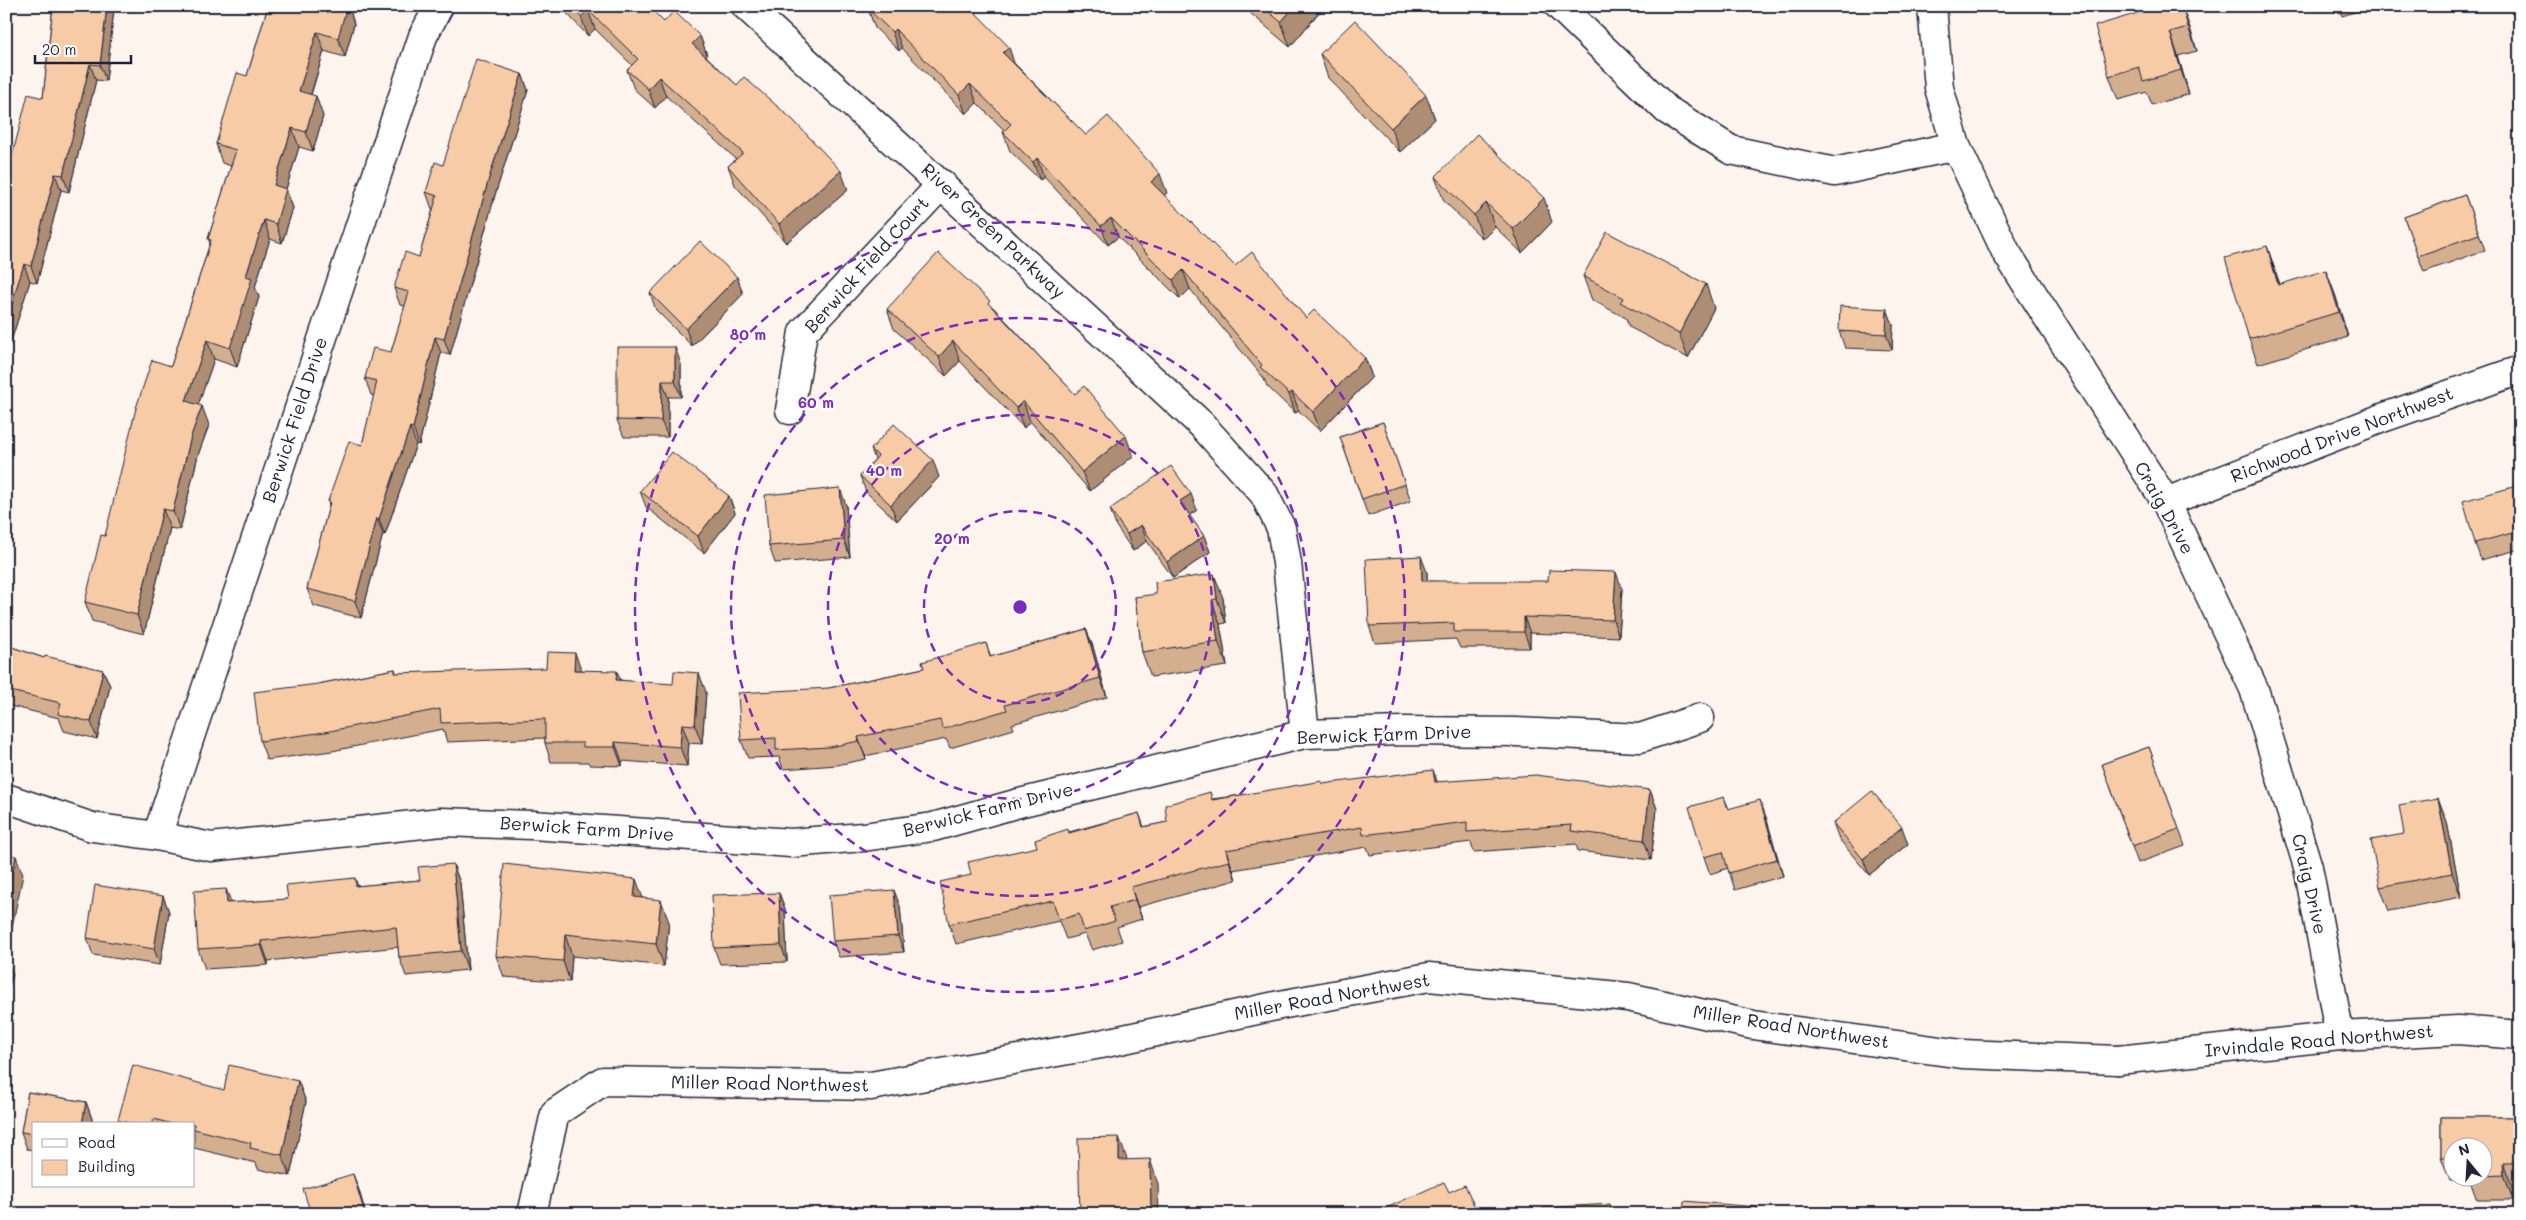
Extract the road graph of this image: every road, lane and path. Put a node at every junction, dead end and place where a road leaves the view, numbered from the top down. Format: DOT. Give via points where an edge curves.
graph roads {
  1 [pos="439,6"];
  2 [pos="746,6"];
  3 [pos="1559,6"];
  4 [pos="1932,6"];
  5 [pos="1956,146"];
  6 [pos="942,184"];
  7 [pos="2520,370"];
  8 [pos="790,410"];
  9 [pos="2166,502"];
  10 [pos="1700,718"];
  11 [pos="1305,734"];
  12 [pos="6,798"];
  13 [pos="157,836"];
  14 [pos="2520,1034"];
  15 [pos="2340,1036"];
  16 [pos="2118,1060"];
  17 [pos="532,1214"];
  1 -- 13 [label="street, Berwick Field Drive" via="423,36"];
  2 -- 6 [label="street, River Green Parkway"];
  3 -- 5 [label="street" via="1667,110 1731,150 1835,172"];
  4 -- 5 [label="street, Craig Drive" via="1939,88"];
  5 -- 9 [label="street, Craig Drive" via="2006,252"];
  6 -- 8 [label="street, Berwick Field Court" via="803,332"];
  6 -- 11 [label="street, River Green Parkway" via="1201,424 1264,494 1281,528 1288,563"];
  7 -- 9 [label="street, Richwood Drive Northwest" via="2385,417"];
  9 -- 15 [label="street, Craig Drive" via="2254,689 2308,867"];
  10 -- 11 [label="street, Berwick Farm Drive" via="1640,738 1487,732"];
  11 -- 13 [label="street, Berwick Farm Drive" via="933,827 863,838 790,843 441,822 211,847"];
  12 -- 13 [label="street, Berwick Farm Drive" via="92,827"];
  14 -- 15 [label="street, Irvindale Road Northwest" via="2458,1030"];
  15 -- 16 [label="street, Irvindale Road Northwest"];
  16 -- 17 [label="street, Miller Road Northwest" via="1962,1054 1754,1025 1628,997 1429,977 1280,1004 1101,1044 871,1086 603,1081 556,1113"];
}
